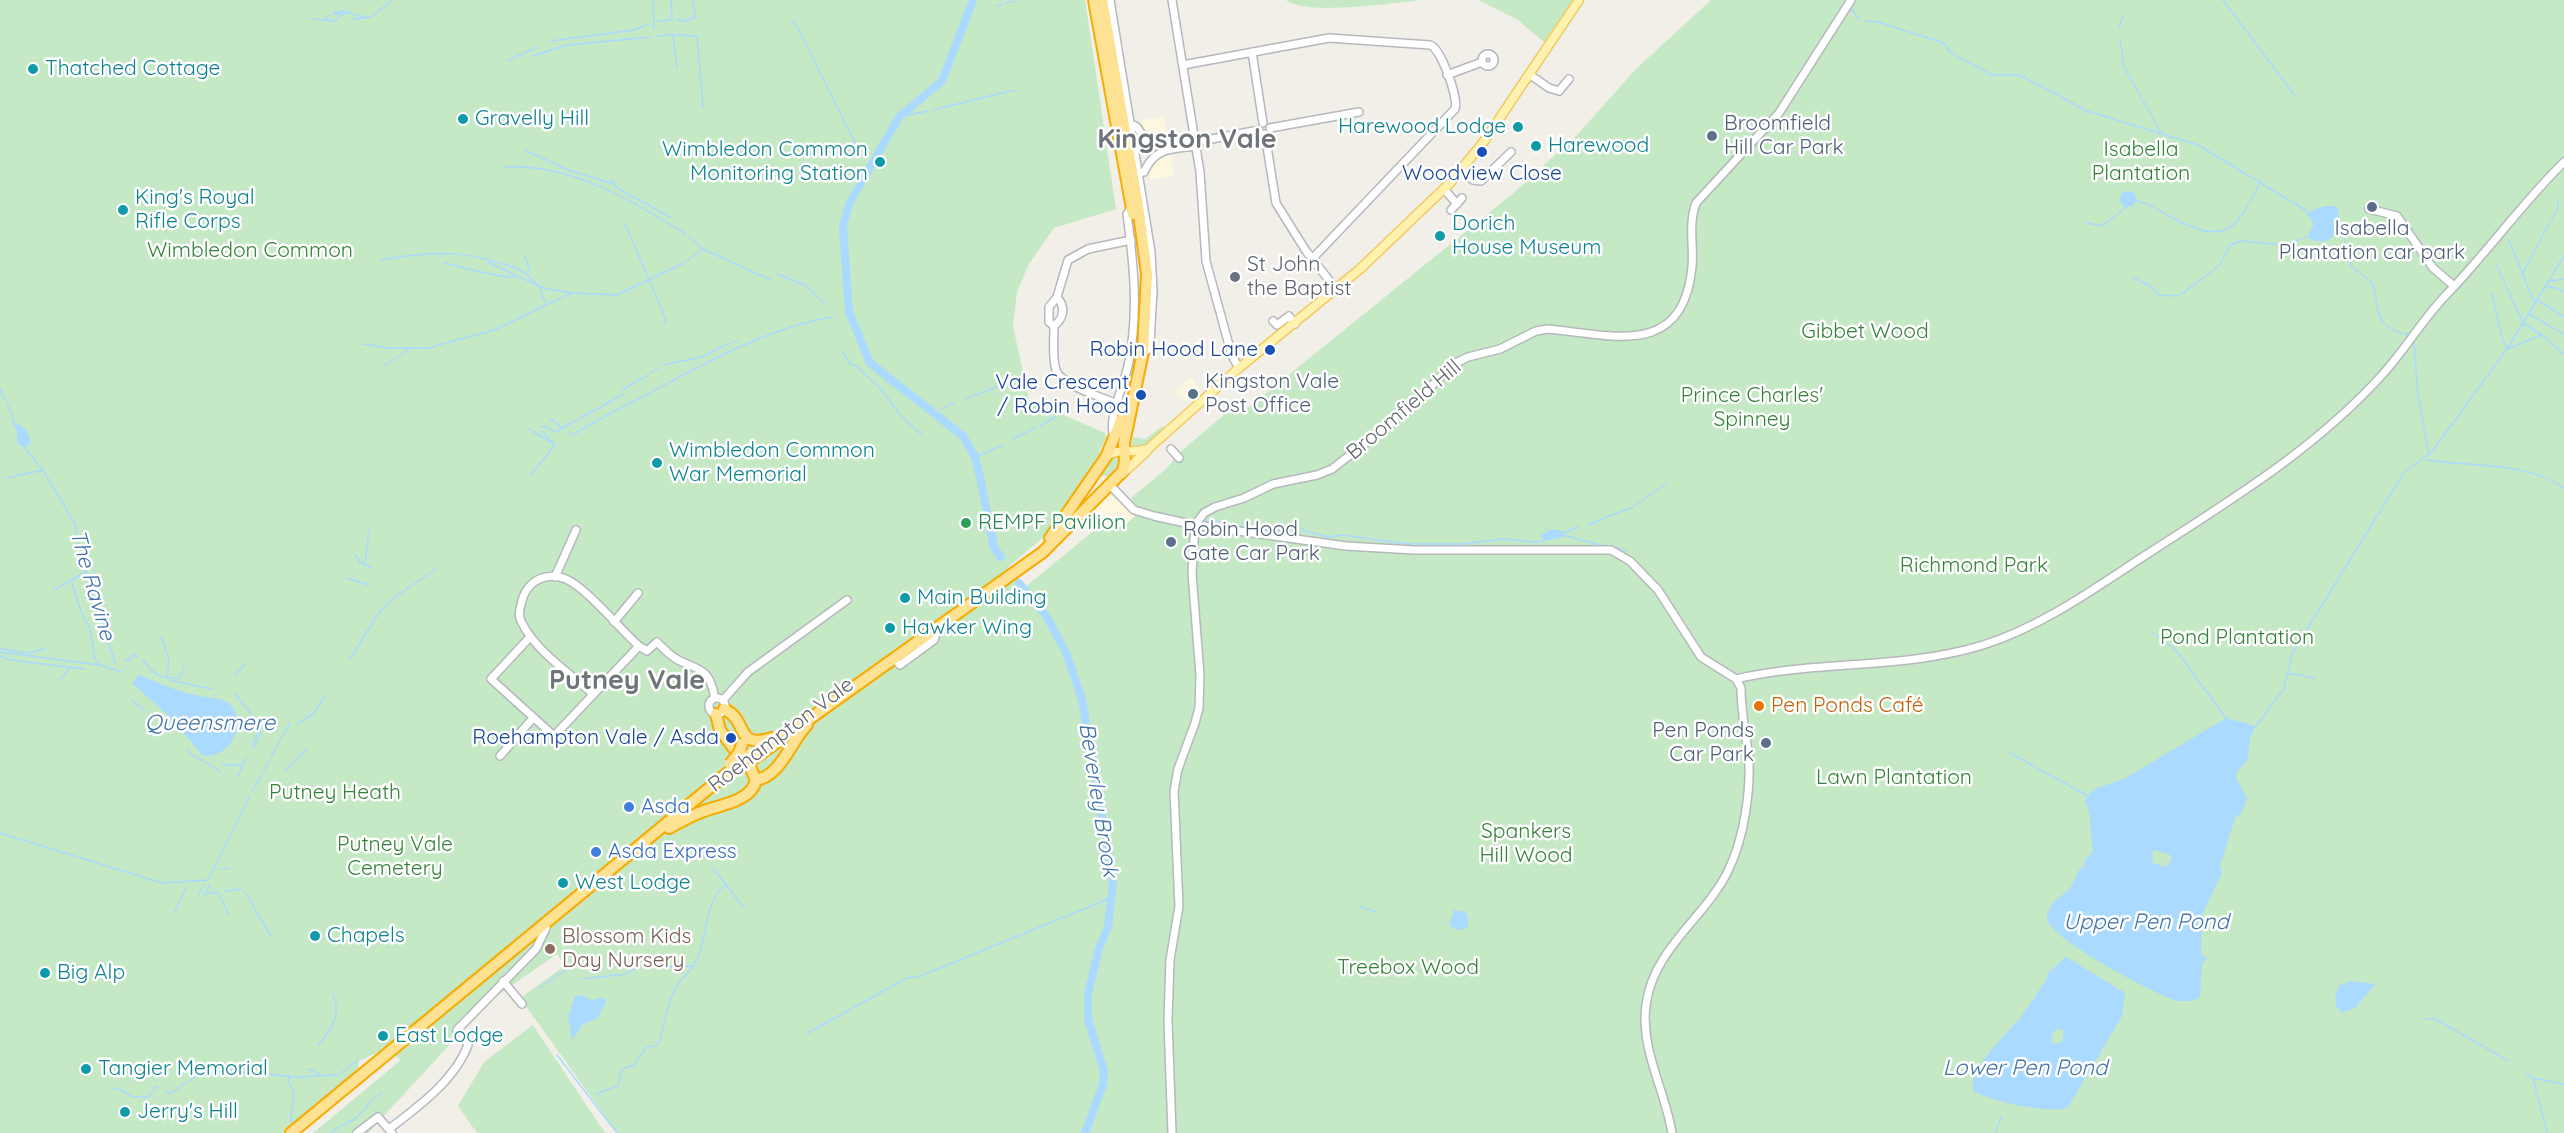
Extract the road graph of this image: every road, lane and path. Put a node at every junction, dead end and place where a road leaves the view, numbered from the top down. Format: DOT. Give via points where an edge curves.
graph roads {
  1 [pos="1094,0"];
  2 [pos="1102,0"];
  3 [pos="1110,0"];
  4 [pos="1172,0"];
  5 [pos="1579,0"];
  6 [pos="1851,0"];
  7 [pos="1252,52"];
  8 [pos="1482,62"];
  9 [pos="1184,65"];
  10 [pos="1530,72"];
  11 [pos="1447,75"];
  12 [pos="1569,79"];
  13 [pos="1359,112"];
  14 [pos="1131,125"];
  15 [pos="1264,129"];
  16 [pos="1196,142"];
  17 [pos="1160,144"];
  18 [pos="1136,148"];
  19 [pos="1511,152"];
  20 [pos="2564,162"];
  21 [pos="1461,171"];
  22 [pos="1140,173"];
  23 [pos="1444,189"];
  24 [pos="1132,207"];
  25 [pos="2369,209"];
  26 [pos="1451,210"];
  27 [pos="1131,240"];
  28 [pos="1312,259"];
  29 [pos="2454,286"];
  30 [pos="1336,290"];
  31 [pos="1058,297"];
  32 [pos="1273,321"];
  33 [pos="1295,324"];
  34 [pos="1054,326"];
  35 [pos="1146,350"];
  36 [pos="1239,368"];
  37 [pos="1118,404"];
  38 [pos="1115,440"];
  39 [pos="1166,443"];
  40 [pos="1149,448"];
  41 [pos="1124,452"];
  42 [pos="1106,457"];
  43 [pos="1179,458"];
  44 [pos="1122,474"];
  45 [pos="1110,485"];
  46 [pos="1195,525"];
  47 [pos="576,530"];
  48 [pos="1041,550"];
  49 [pos="555,577"];
  50 [pos="638,593"];
  51 [pos="847,600"];
  52 [pos="614,622"];
  53 [pos="530,637"];
  54 [pos="639,646"];
  55 [pos="1736,679"];
  56 [pos="843,693"];
  57 [pos="593,694"];
  58 [pos="719,705"];
  59 [pos="533,718"];
  60 [pos="742,732"];
  61 [pos="772,738"];
  62 [pos="738,747"];
  63 [pos="500,756"];
  64 [pos="751,761"];
  65 [pos="727,773"];
  66 [pos="756,780"];
  67 [pos="669,828"];
  68 [pos="533,940"];
  69 [pos="503,981"];
  70 [pos="522,1004"];
  71 [pos="457,1030"];
  72 [pos="466,1041"];
  73 [pos="390,1131"];
  74 [pos="291,1133"];
  75 [pos="302,1133"];
  76 [pos="357,1133"];
  77 [pos="1172,1133"];
  78 [pos="1672,1133"];
  1 -- 24 [label="highway"];
  2 -- 35 [label="highway" via="1143,238"];
  3 -- 14 [label="street"];
  4 -- 9 [label="street"];
  5 -- 10 [label="main road"];
  6 -- 46 [label="street, Broomfield Hill" via="1779,113 1699,198 1691,218 1692,270 1688,286 1665,326 1628,338 1548,329 1500,349 1468,357 1452,365 1409,409 1332,469 1273,484 1215,507"];
  7 -- 9 [label="street"];
  7 -- 11 [label="street" via="1329,38 1430,45 1438,50"];
  7 -- 15 [label="street"];
  8 -- 11 [label="street"];
  9 -- 16 [label="street"];
  10 -- 12 [label="street" via="1559,91"];
  10 -- 21 [label="main road"];
  11 -- 28 [label="street" via="1456,100 1455,110"];
  13 -- 15 [label="street"];
  14 -- 17 [label="street" via="1145,138"];
  14 -- 18 [label="street"];
  15 -- 16 [label="street"];
  15 -- 28 [label="street" via="1276,203"];
  16 -- 17 [label="street"];
  16 -- 22 [label="street" via="1160,152"];
  16 -- 36 [label="street" via="1206,261"];
  17 -- 18 [label="street"];
  18 -- 22 [label="street"];
  19 -- 21 [label="street" via="1484,180 1473,180"];
  20 -- 29 [label="street"];
  21 -- 23 [label="main road"];
  22 -- 35 [label="street" via="1153,271"];
  23 -- 26 [label="street" via="1460,201"];
  23 -- 30 [label="main road"];
  24 -- 27 [label="street" via="1127,212"];
  24 -- 38 [label="highway" via="1140,268 1140,322 1132,378"];
  25 -- 29 [label="street" via="2397,216 2433,268"];
  27 -- 31 [label="street" via="1073,255 1064,266"];
  27 -- 37 [label="street" via="1136,295 1134,327"];
  28 -- 30 [label="street"];
  29 -- 55 [label="street" via="2382,376 2315,439 2238,496 2031,625 1940,656"];
  30 -- 33 [label="main road"];
  31 -- 34 [label="street" via="1062,316"];
  31 -- 34 [label="street" via="1052,301 1048,315"];
  32 -- 33 [label="street" via="1277,325 1290,313"];
  33 -- 36 [label="main road"];
  34 -- 37 [label="street" via="1054,363 1058,374 1073,385"];
  35 -- 41 [label="highway"];
  36 -- 39 [label="main road"];
  37 -- 38 [label="street" via="1111,428"];
  38 -- 42 [label="highway"];
  39 -- 40 [label="main road"];
  39 -- 43 [label="street"];
  40 -- 41 [label="main road"];
  40 -- 44 [label="main road"];
  41 -- 42 [label="main road"];
  41 -- 44 [label="highway"];
  42 -- 48 [label="highway"];
  44 -- 45 [label="highway"];
  45 -- 46 [label="street" via="1131,507"];
  45 -- 48 [label="highway"];
  46 -- 55 [label="street" via="1390,549 1611,550 1630,561 1658,590 1701,657"];
  46 -- 77 [label="street" via="1192,573 1200,675 1198,708 1174,791 1179,906 1170,960 1168,1020"];
  47 -- 49 [label="street"];
  48 -- 56 [label="highway, Roehampton Vale"];
  48 -- 61 [label="highway, Roehampton Vale"];
  49 -- 52 [label="street" via="575,585"];
  49 -- 53 [label="street" via="538,579 523,592 520,620"];
  50 -- 52 [label="street"];
  51 -- 58 [label="street" via="748,672"];
  52 -- 54 [label="street"];
  53 -- 57 [label="street"];
  53 -- 59 [label="street" via="491,679"];
  54 -- 57 [label="street"];
  54 -- 58 [label="street" via="646,651 657,642 680,662 699,667 710,681"];
  55 -- 78 [label="street" via="1741,688 1748,794 1731,865 1673,944 1648,992 1646,1037"];
  56 -- 64 [label="highway, Roehampton Vale"];
  56 -- 66 [label="highway" via="800,731 771,775"];
  57 -- 59 [label="street" via="554,736"];
  58 -- 60 [label="highway" via="733,716"];
  58 -- 62 [label="highway" via="720,730"];
  59 -- 63 [label="street"];
  60 -- 61 [label="highway" via="754,743"];
  60 -- 62 [label="highway"];
  61 -- 64 [label="highway, Roehampton Vale"];
  62 -- 65 [label="highway, bridge" via="739,753"];
  64 -- 65 [label="highway, Roehampton Vale"];
  64 -- 66 [label="highway"];
  65 -- 67 [label="highway, Roehampton Vale"];
  65 -- 68 [label="highway, Roehampton Vale"];
  66 -- 67 [label="highway" via="751,789 731,803 700,812"];
  67 -- 68 [label="highway, Roehampton Vale"];
  68 -- 69 [label="street"];
  68 -- 74 [label="highway"];
  68 -- 75 [label="highway"];
  69 -- 70 [label="street"];
  69 -- 71 [label="street"];
  72 -- 73 [label="street" via="468,1045 458,1065"];
  73 -- 76 [label="street" via="376,1117"];
}
